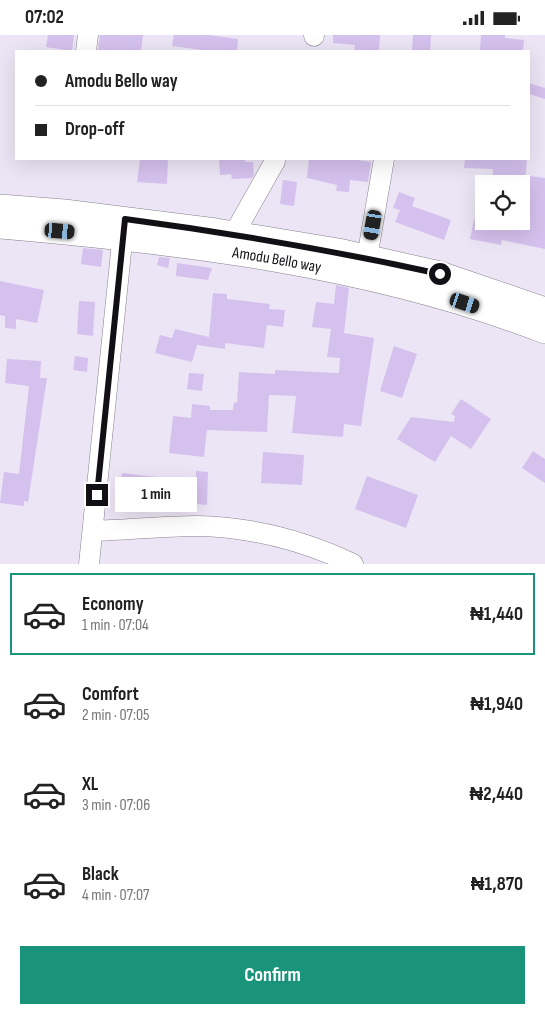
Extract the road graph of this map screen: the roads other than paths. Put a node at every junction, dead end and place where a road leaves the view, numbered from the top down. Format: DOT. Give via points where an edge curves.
graph roads {
  1 [pos="88,35"];
  2 [pos="86,50"];
  3 [pos="384,160"];
  4 [pos="275,161"];
  5 [pos="0,207"];
  6 [pos="0,226"];
  7 [pos="124,228"];
  8 [pos="234,234"];
  9 [pos="367,258"];
  10 [pos="545,309"];
  11 [pos="545,331"];
  12 [pos="93,531"];
  13 [pos="89,564"];
  14 [pos="353,564"];
  1 -- 2 [label="street"];
  3 -- 9 [label="street"];
  4 -- 8 [label="street"];
  5 -- 7 [label="main road, Amodu Bello way"];
  6 -- 7 [label="main road, Amodu Bello way"];
  7 -- 8 [label="main road, Amodu Bello way"];
  7 -- 11 [label="main road, Amodu Bello way" via="315,267 465,303"];
  7 -- 12 [label="street"];
  8 -- 9 [label="main road, Amodu Bello way"];
  9 -- 10 [label="main road, Amodu Bello way" via="440,274"];
  12 -- 13 [label="street"];
  12 -- 14 [label="street" via="198,526 260,533 321,549"];
}
